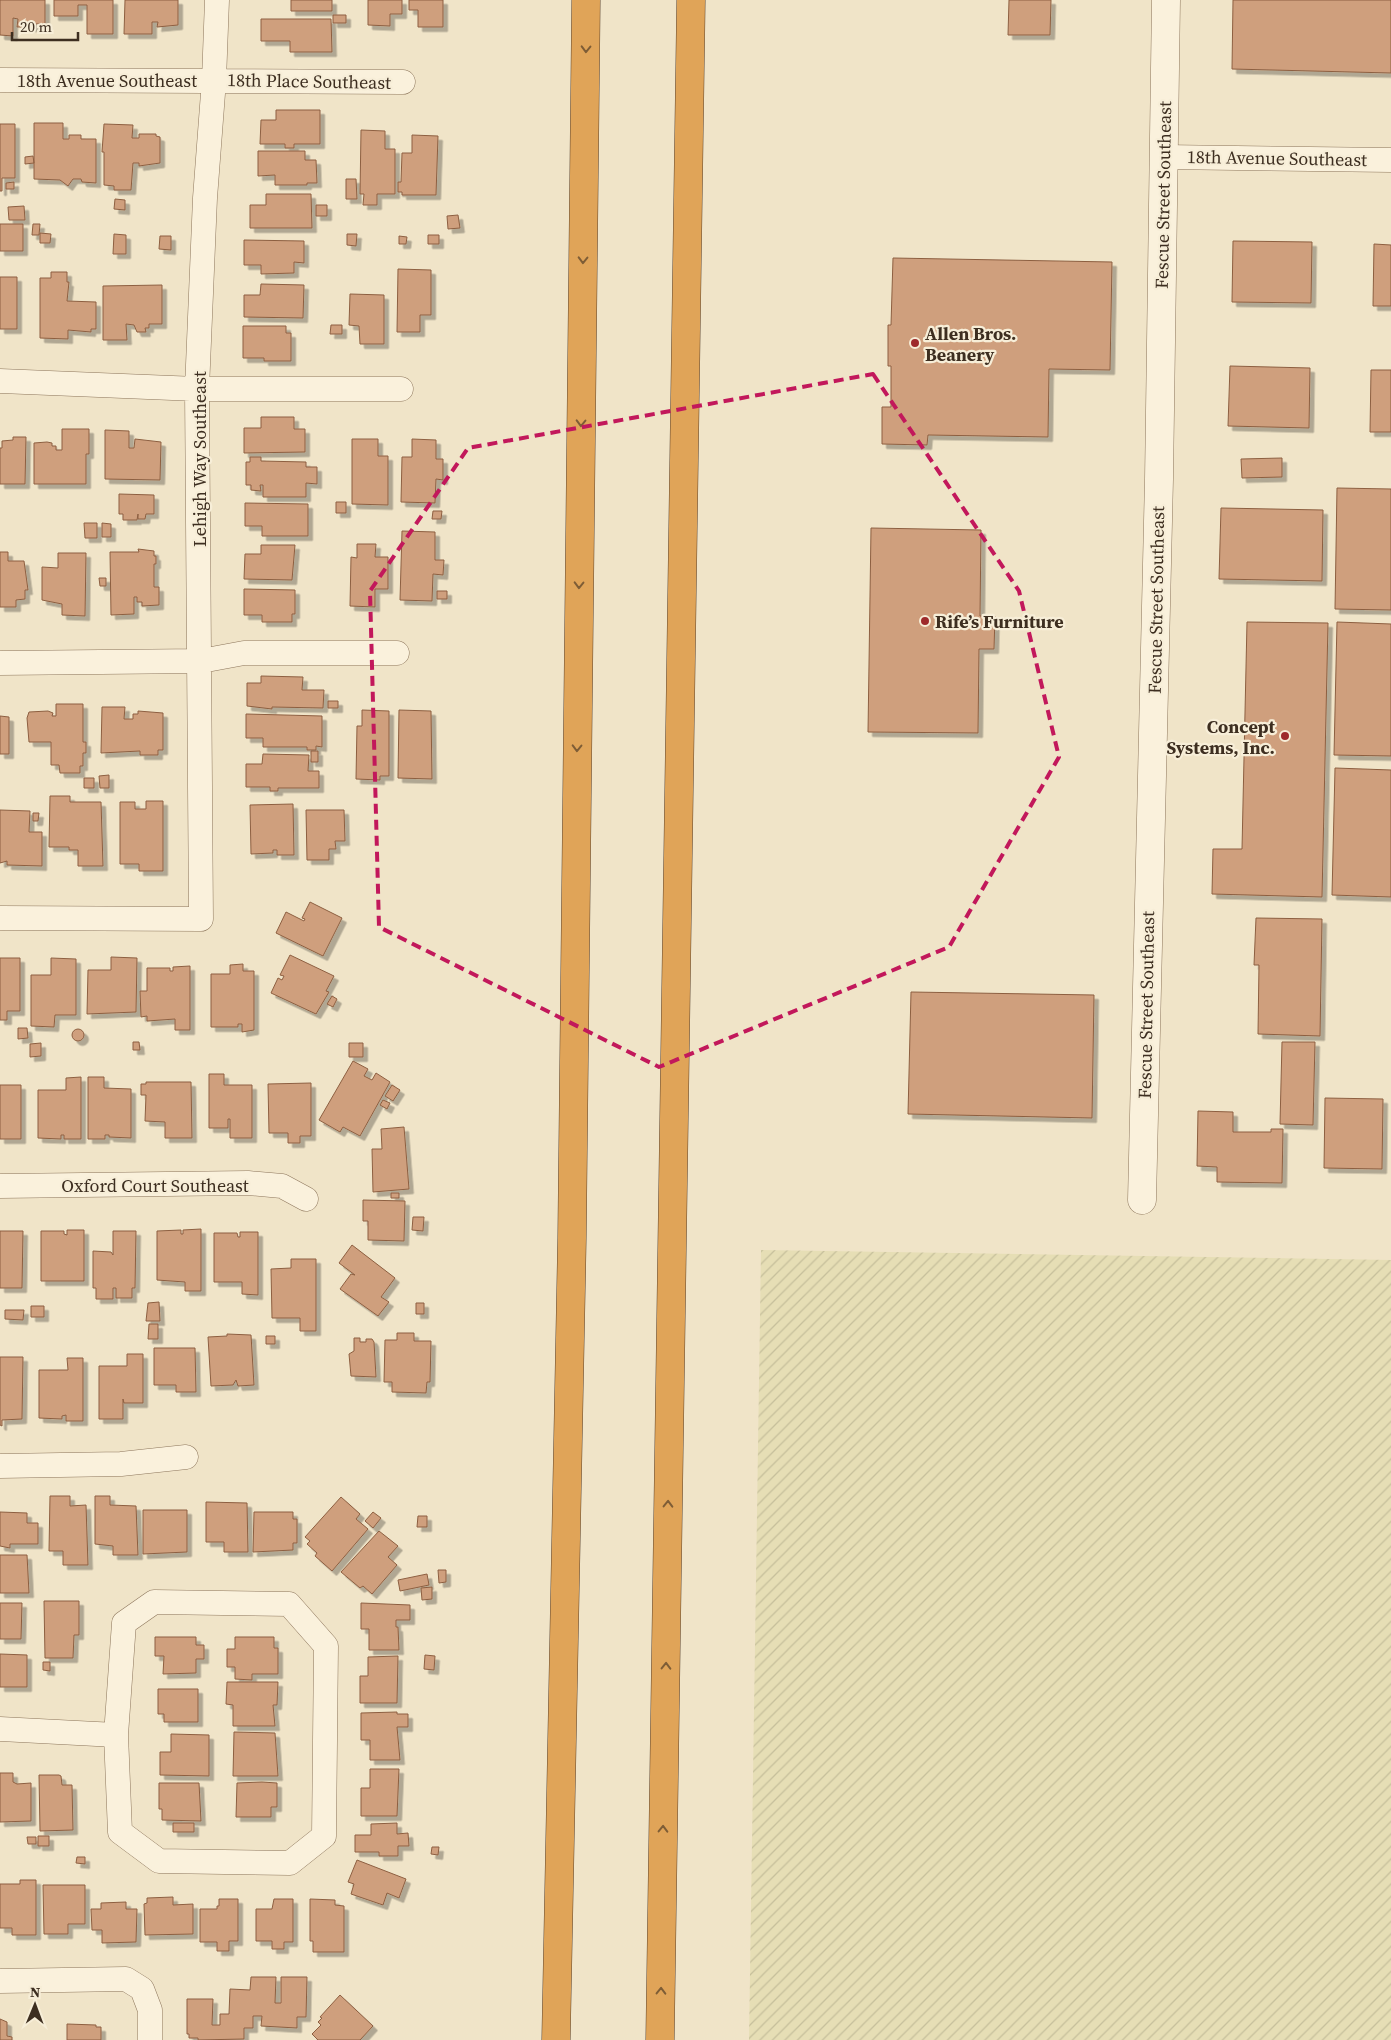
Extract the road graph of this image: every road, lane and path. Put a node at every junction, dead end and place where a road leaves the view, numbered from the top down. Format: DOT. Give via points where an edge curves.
graph roads {
  1 [pos="217,0"];
  2 [pos="586,0"];
  3 [pos="692,0"];
  4 [pos="1166,0"];
  5 [pos="0,80"];
  6 [pos="214,80"];
  7 [pos="403,82"];
  8 [pos="1164,157"];
  9 [pos="1391,160"];
  10 [pos="0,380"];
  11 [pos="197,389"];
  12 [pos="401,389"];
  13 [pos="397,653"];
  14 [pos="201,661"];
  15 [pos="0,663"];
  16 [pos="0,918"];
  17 [pos="0,1186"];
  18 [pos="306,1200"];
  19 [pos="1142,1200"];
  20 [pos="186,1457"];
  21 [pos="0,1466"];
  22 [pos="0,1729"];
  23 [pos="116,1735"];
  24 [pos="0,1981"];
  25 [pos="150,2040"];
  26 [pos="556,2040"];
  27 [pos="660,2040"];
  1 -- 6 [label="street, Lehigh Way Southeast"];
  2 -- 26 [label="highway, one-way" via="571,1248"];
  27 -- 3 [label="highway, one-way"];
  4 -- 8 [label="street, Fescue Street Southeast"];
  5 -- 6 [label="street, 18th Avenue Southeast"];
  6 -- 7 [label="street, 18th Place Southeast"];
  6 -- 11 [label="street, Lehigh Way Southeast" via="205,198"];
  8 -- 9 [label="street, 18th Avenue Southeast"];
  8 -- 19 [label="street, Fescue Street Southeast"];
  10 -- 11 [label="street"];
  11 -- 12 [label="street"];
  11 -- 14 [label="street, Lehigh Way Southeast"];
  13 -- 14 [label="street" via="244,653"];
  14 -- 15 [label="street"];
  14 -- 16 [label="street, Lehigh Way Southeast" via="201,919"];
  17 -- 18 [label="street, Oxford Court Southeast" via="248,1183 282,1186"];
  20 -- 21 [label="street" via="121,1464"];
  22 -- 23 [label="street"];
  23 -- 23 [label="street" via="120,1832 159,1861 290,1863 324,1836 326,1646 289,1604 154,1602 124,1623"];
  24 -- 25 [label="street" via="126,1980 142,1989 145,1996 150,2010"];
}
